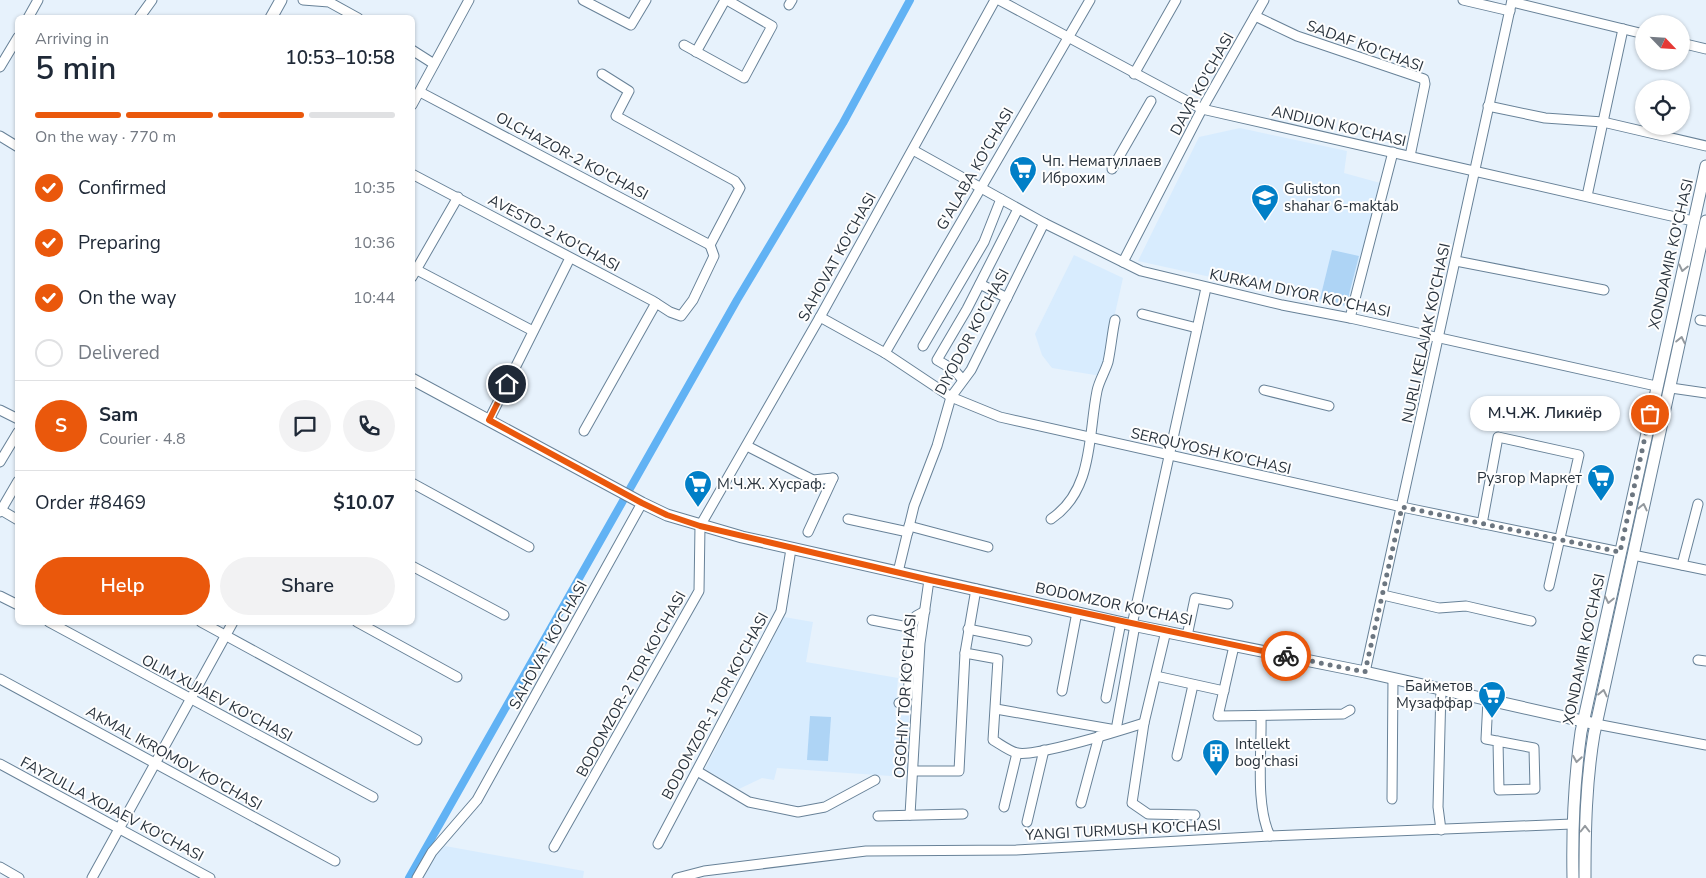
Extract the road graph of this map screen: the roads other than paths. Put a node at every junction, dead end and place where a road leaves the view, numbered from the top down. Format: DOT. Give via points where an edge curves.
graph roads {
  1 [pos="38,0"];
  2 [pos="152,0"];
  3 [pos="281,0"];
  4 [pos="303,0"];
  5 [pos="469,0"];
  6 [pos="583,0"];
  7 [pos="646,0"];
  8 [pos="726,0"];
  9 [pos="995,0"];
  10 [pos="999,0"];
  11 [pos="1090,0"];
  12 [pos="1176,0"];
  13 [pos="1264,0"];
  14 [pos="1463,0"];
  15 [pos="1511,4"];
  16 [pos="30,15"];
  17 [pos="141,15"];
  18 [pos="273,15"];
  19 [pos="353,15"];
  20 [pos="1255,16"];
  21 [pos="1624,29"];
  22 [pos="1635,32"];
  23 [pos="1068,37"];
  24 [pos="15,41"];
  25 [pos="684,45"];
  26 [pos="1690,45"];
  27 [pos="1706,49"];
  28 [pos="415,52"];
  29 [pos="696,52"];
  30 [pos="434,64"];
  31 [pos="0,67"];
  32 [pos="602,74"];
  33 [pos="1134,74"];
  34 [pos="420,92"];
  35 [pos="415,101"];
  36 [pos="1150,101"];
  37 [pos="1488,106"];
  38 [pos="1202,109"];
  39 [pos="1603,122"];
  40 [pos="0,136"];
  41 [pos="15,145"];
  42 [pos="1706,146"];
  43 [pos="913,150"];
  44 [pos="1393,152"];
  45 [pos="1410,156"];
  46 [pos="1706,166"];
  47 [pos="1112,169"];
  48 [pos="1473,172"];
  49 [pos="415,176"];
  50 [pos="981,187"];
  51 [pos="1586,196"];
  52 [pos="458,197"];
  53 [pos="1001,199"];
  54 [pos="1018,209"];
  55 [pos="1694,221"];
  56 [pos="1706,222"];
  57 [pos="1044,223"];
  58 [pos="710,245"];
  59 [pos="570,258"];
  60 [pos="1456,261"];
  61 [pos="1123,262"];
  62 [pos="415,274"];
  63 [pos="980,284"];
  64 [pos="1206,288"];
  65 [pos="1604,290"];
  66 [pos="1007,298"];
  67 [pos="656,303"];
  68 [pos="1142,314"];
  69 [pos="820,317"];
  70 [pos="1350,318"];
  71 [pos="1115,320"];
  72 [pos="1197,328"];
  73 [pos="533,331"];
  74 [pos="1438,338"];
  75 [pos="923,346"];
  76 [pos="885,353"];
  77 [pos="963,380"];
  78 [pos="415,381"];
  79 [pos="1656,386"];
  80 [pos="1670,388"];
  81 [pos="1264,390"];
  82 [pos="1706,393"];
  83 [pos="951,397"];
  84 [pos="1329,406"];
  85 [pos="0,410"];
  86 [pos="15,418"];
  87 [pos="489,420"];
  88 [pos="584,431"];
  89 [pos="15,437"];
  90 [pos="1092,438"];
  91 [pos="747,446"];
  92 [pos="1170,456"];
  93 [pos="0,462"];
  94 [pos="415,485"];
  95 [pos="15,486"];
  96 [pos="639,501"];
  97 [pos="1698,504"];
  98 [pos="1402,507"];
  99 [pos="0,511"];
  100 [pos="15,518"];
  101 [pos="848,519"];
  102 [pos="1051,519"];
  103 [pos="1482,524"];
  104 [pos="700,526"];
  105 [pos="909,529"];
  106 [pos="808,532"];
  107 [pos="1560,540"];
  108 [pos="529,546"];
  109 [pos="988,547"];
  110 [pos="791,548"];
  111 [pos="1620,552"];
  112 [pos="1632,555"];
  113 [pos="1682,565"];
  114 [pos="415,568"];
  115 [pos="1706,570"];
  116 [pos="898,572"];
  117 [pos="930,580"];
  118 [pos="1549,586"];
  119 [pos="976,590"];
  120 [pos="1383,595"];
  121 [pos="0,596"];
  122 [pos="15,604"];
  123 [pos="1228,604"];
  124 [pos="925,611"];
  125 [pos="1077,612"];
  126 [pos="504,615"];
  127 [pos="872,620"];
  128 [pos="1531,621"];
  129 [pos="1129,624"];
  130 [pos="54,625"];
  131 [pos="206,625"];
  132 [pos="231,625"];
  133 [pos="362,625"];
  134 [pos="913,628"];
  135 [pos="968,629"];
  136 [pos="1166,631"];
  137 [pos="225,636"];
  138 [pos="1187,636"];
  139 [pos="1027,642"];
  140 [pos="1234,646"];
  141 [pos="965,653"];
  142 [pos="1365,672"];
  143 [pos="1156,676"];
  144 [pos="457,677"];
  145 [pos="0,679"];
  146 [pos="1393,679"];
  147 [pos="1193,685"];
  148 [pos="1224,690"];
  149 [pos="1441,690"];
  150 [pos="1062,691"];
  151 [pos="1106,698"];
  152 [pos="190,700"];
  153 [pos="1488,700"];
  154 [pos="899,703"];
  155 [pos="996,710"];
  156 [pos="1350,710"];
  157 [pos="1262,717"];
  158 [pos="1584,721"];
  159 [pos="1144,722"];
  160 [pos="1596,724"];
  161 [pos="1118,731"];
  162 [pos="1099,736"];
  163 [pos="417,740"];
  164 [pos="1498,741"];
  165 [pos="1706,745"];
  166 [pos="1044,750"];
  167 [pos="1017,753"];
  168 [pos="1177,756"];
  169 [pos="0,764"];
  170 [pos="155,764"];
  171 [pos="697,771"];
  172 [pos="914,771"];
  173 [pos="875,780"];
  174 [pos="373,796"];
  175 [pos="1392,799"];
  176 [pos="1081,803"];
  177 [pos="1004,807"];
  178 [pos="963,814"];
  179 [pos="910,815"];
  180 [pos="1195,815"];
  181 [pos="878,816"];
  182 [pos="1027,822"];
  183 [pos="1572,824"];
  184 [pos="118,829"];
  185 [pos="1442,830"];
  186 [pos="1270,836"];
  187 [pos="658,844"];
  188 [pos="554,847"];
  189 [pos="335,861"];
  190 [pos="0,867"];
  191 [pos="18,878"];
  192 [pos="92,878"];
  193 [pos="210,878"];
  194 [pos="417,878"];
  195 [pos="677,878"];
  196 [pos="1573,878"];
  197 [pos="1585,878"];
  1 -- 16 [label="street"];
  2 -- 17 [label="street"];
  3 -- 18 [label="main road"];
  4 -- 19 [label="street" via="330,2"];
  5 -- 30 [label="street"];
  6 -- 7 [label="street" via="631,26"];
  8 -- 29 [label="street"];
  8 -- 29 [label="street" via="772,26 744,78"];
  9 -- 43 [label="street, SAHOVAT KO'CHASI"];
  10 -- 23 [label="street, ANDIJON KO'CHASI"];
  11 -- 23 [label="street, G'ALABA KO'CHASI"];
  12 -- 33 [label="street"];
  13 -- 20 [label="street, DAVR KO'CHASI"];
  14 -- 15 [label="street"];
  15 -- 21 [label="street"];
  15 -- 37 [label="street, NURLI KELAJAK KO'CHASI"];
  20 -- 38 [label="street, DAVR KO'CHASI"];
  20 -- 45 [label="street, SADAF KO'CHASI" via="1297,36 1424,79"];
  21 -- 22 [label="street"];
  21 -- 39 [label="street"];
  23 -- 33 [label="street, ANDIJON KO'CHASI"];
  23 -- 50 [label="street, G'ALABA KO'CHASI"];
  24 -- 31 [label="street"];
  25 -- 29 [label="street"];
  26 -- 27 [label="street"];
  28 -- 30 [label="street"];
  30 -- 34 [label="street"];
  32 -- 58 [label="street" via="629,90 616,116 735,181 740,188"];
  33 -- 38 [label="street, ANDIJON KO'CHASI"];
  34 -- 35 [label="street"];
  34 -- 58 [label="street, OLCHAZOR-2 KO'CHASI"];
  36 -- 47 [label="street"];
  37 -- 39 [label="street" via="1545,118"];
  37 -- 48 [label="street, NURLI KELAJAK KO'CHASI"];
  38 -- 44 [label="street, ANDIJON KO'CHASI"];
  38 -- 61 [label="street, DAVR KO'CHASI"];
  39 -- 42 [label="street"];
  39 -- 51 [label="street"];
  40 -- 41 [label="street"];
  43 -- 50 [label="street, KURKAM DIYOR KO'CHASI"];
  43 -- 69 [label="street, SAHOVAT KO'CHASI"];
  44 -- 45 [label="street, ANDIJON KO'CHASI"];
  44 -- 70 [label="street"];
  45 -- 48 [label="street, ANDIJON KO'CHASI"];
  46 -- 55 [label="main road, XONDAMIR KO'CHASI"];
  48 -- 51 [label="street, ANDIJON KO'CHASI"];
  48 -- 60 [label="street, NURLI KELAJAK KO'CHASI"];
  49 -- 52 [label="street, AVESTO-2 KO'CHASI"];
  50 -- 53 [label="street, KURKAM DIYOR KO'CHASI"];
  50 -- 76 [label="street, G'ALABA KO'CHASI"];
  51 -- 55 [label="street, ANDIJON KO'CHASI"];
  52 -- 59 [label="street, AVESTO-2 KO'CHASI"];
  52 -- 62 [label="street"];
  53 -- 54 [label="street, KURKAM DIYOR KO'CHASI"];
  53 -- 75 [label="street" via="984,242"];
  54 -- 57 [label="street, KURKAM DIYOR KO'CHASI"];
  54 -- 63 [label="street"];
  55 -- 79 [label="main road, XONDAMIR KO'CHASI, one-way"];
  80 -- 56 [label="main road, XONDAMIR KO'CHASI, one-way"];
  57 -- 61 [label="street, KURKAM DIYOR KO'CHASI"];
  57 -- 66 [label="street, DIYODOR KO'CHASI"];
  58 -- 67 [label="street, AVESTO-2 KO'CHASI" via="714,256 693,300 681,316"];
  59 -- 67 [label="street, AVESTO-2 KO'CHASI"];
  59 -- 73 [label="street"];
  60 -- 65 [label="street"];
  60 -- 74 [label="street, NURLI KELAJAK KO'CHASI"];
  61 -- 64 [label="street, KURKAM DIYOR KO'CHASI" via="1141,271"];
  62 -- 73 [label="street"];
  63 -- 66 [label="street"];
  63 -- 77 [label="street" via="937,360"];
  64 -- 70 [label="street, KURKAM DIYOR KO'CHASI"];
  64 -- 72 [label="street"];
  66 -- 77 [label="street, DIYODOR KO'CHASI"];
  67 -- 88 [label="street"];
  68 -- 72 [label="street"];
  69 -- 76 [label="street, SERQUYOSH KO'CHASI"];
  69 -- 91 [label="street, SAHOVAT KO'CHASI"];
  70 -- 74 [label="street, KURKAM DIYOR KO'CHASI"];
  71 -- 90 [label="street" via="1107,363 1097,390"];
  72 -- 92 [label="street"];
  73 -- 87 [label="street"];
  74 -- 79 [label="street, KURKAM DIYOR KO'CHASI"];
  74 -- 98 [label="street, NURLI KELAJAK KO'CHASI"];
  76 -- 83 [label="street, SERQUYOSH KO'CHASI"];
  77 -- 83 [label="street, DIYODOR KO'CHASI"];
  78 -- 87 [label="main road"];
  79 -- 80 [label="main road, KURKAM DIYOR KO'CHASI"];
  79 -- 111 [label="main road, XONDAMIR KO'CHASI"];
  80 -- 82 [label="street, KURKAM DIYOR KO'CHASI"];
  112 -- 80 [label="main road, XONDAMIR KO'CHASI, one-way"];
  81 -- 84 [label="street"];
  83 -- 90 [label="street, SERQUYOSH KO'CHASI" via="1000,417"];
  83 -- 105 [label="street, DIYODOR KO'CHASI"];
  85 -- 86 [label="street"];
  87 -- 96 [label="main road, BODOMZOR KO'CHASI"];
  89 -- 93 [label="street"];
  90 -- 92 [label="street, SERQUYOSH KO'CHASI"];
  90 -- 102 [label="street" via="1085,473 1067,504"];
  91 -- 104 [label="street, SAHOVAT KO'CHASI"];
  91 -- 106 [label="street" via="812,480 833,478"];
  92 -- 98 [label="street, SERQUYOSH KO'CHASI"];
  92 -- 129 [label="street"];
  94 -- 108 [label="street"];
  95 -- 99 [label="street"];
  96 -- 104 [label="main road, BODOMZOR KO'CHASI"];
  96 -- 194 [label="street, SAHOVAT KO'CHASI" via="477,800 432,852"];
  97 -- 113 [label="street"];
  98 -- 103 [label="street, SERQUYOSH KO'CHASI"];
  98 -- 120 [label="street, NURLI KELAJAK KO'CHASI"];
  99 -- 100 [label="street"];
  101 -- 105 [label="street"];
  103 -- 107 [label="street, SERQUYOSH KO'CHASI"];
  103 -- 107 [label="street" via="1498,437 1578,456"];
  104 -- 110 [label="main road, BODOMZOR KO'CHASI"];
  104 -- 188 [label="street, BODOMZOR-2 TOR KO'CHASI" via="699,591"];
  105 -- 109 [label="street"];
  105 -- 116 [label="street, DIYODOR KO'CHASI"];
  107 -- 111 [label="street, SERQUYOSH KO'CHASI"];
  107 -- 118 [label="street"];
  110 -- 116 [label="main road, BODOMZOR KO'CHASI"];
  110 -- 171 [label="street, BODOMZOR-1 TOR KO'CHASI" via="781,611"];
  111 -- 158 [label="main road, XONDAMIR KO'CHASI, one-way"];
  112 -- 113 [label="street"];
  160 -- 112 [label="main road, XONDAMIR KO'CHASI, one-way"];
  113 -- 115 [label="street"];
  114 -- 126 [label="street"];
  116 -- 117 [label="main road, BODOMZOR KO'CHASI"];
  117 -- 119 [label="main road, BODOMZOR KO'CHASI"];
  117 -- 124 [label="street, OGOHIY TOR KO'CHASI"];
  119 -- 125 [label="main road, BODOMZOR KO'CHASI"];
  119 -- 135 [label="street"];
  120 -- 128 [label="street" via="1439,608 1466,606"];
  120 -- 142 [label="street, NURLI KELAJAK KO'CHASI"];
  121 -- 122 [label="street"];
  123 -- 138 [label="street" via="1195,598"];
  124 -- 134 [label="street" via="916,616"];
  124 -- 172 [label="street, OGOHIY TOR KO'CHASI" via="920,643"];
  125 -- 129 [label="main road, BODOMZOR KO'CHASI"];
  125 -- 150 [label="street"];
  127 -- 134 [label="street"];
  129 -- 136 [label="main road, BODOMZOR KO'CHASI"];
  129 -- 151 [label="street"];
  129 -- 161 [label="street"];
  130 -- 152 [label="street, OLIM XUJAEV KO'CHASI"];
  131 -- 137 [label="street"];
  132 -- 137 [label="street"];
  133 -- 144 [label="street"];
  134 -- 154 [label="street" via="908,696"];
  135 -- 139 [label="street"];
  135 -- 141 [label="street"];
  136 -- 138 [label="main road, BODOMZOR KO'CHASI"];
  136 -- 143 [label="street"];
  137 -- 152 [label="street"];
  137 -- 163 [label="street"];
  138 -- 140 [label="main road, BODOMZOR KO'CHASI"];
  140 -- 142 [label="main road, BODOMZOR KO'CHASI"];
  140 -- 148 [label="street"];
  141 -- 155 [label="street" via="998,659"];
  141 -- 172 [label="street" via="959,771"];
  142 -- 146 [label="main road, BODOMZOR KO'CHASI"];
  143 -- 147 [label="street"];
  143 -- 159 [label="street"];
  145 -- 170 [label="street, AKMAL IKROMOV KO'CHASI"];
  146 -- 149 [label="main road, BODOMZOR KO'CHASI"];
  146 -- 175 [label="street"];
  147 -- 148 [label="street"];
  147 -- 168 [label="street"];
  148 -- 157 [label="street" via="1218,716"];
  149 -- 153 [label="main road, BODOMZOR KO'CHASI"];
  149 -- 185 [label="street" via="1438,807"];
  152 -- 170 [label="street"];
  152 -- 174 [label="street, OLIM XUJAEV KO'CHASI"];
  153 -- 158 [label="main road, BODOMZOR KO'CHASI"];
  153 -- 164 [label="street" via="1486,739"];
  155 -- 161 [label="street"];
  155 -- 167 [label="street" via="993,740"];
  156 -- 157 [label="street" via="1343,714"];
  157 -- 186 [label="street" via="1262,806"];
  158 -- 160 [label="main road, BODOMZOR KO'CHASI"];
  158 -- 183 [label="main road, XONDAMIR KO'CHASI, one-way" via="1575,771"];
  159 -- 161 [label="street"];
  159 -- 180 [label="street" via="1132,803 1148,814"];
  160 -- 165 [label="street"];
  197 -- 160 [label="main road, XONDAMIR KO'CHASI, one-way" via="1587,783"];
  161 -- 162 [label="street"];
  162 -- 166 [label="street"];
  162 -- 176 [label="street"];
  164 -- 164 [label="street" via="1534,748 1535,789 1499,790"];
  166 -- 167 [label="street"];
  166 -- 182 [label="street"];
  167 -- 177 [label="street"];
  169 -- 184 [label="street, FAYZULLA XOJAEV KO'CHASI"];
  170 -- 184 [label="street"];
  170 -- 189 [label="street, AKMAL IKROMOV KO'CHASI"];
  171 -- 173 [label="street" via="749,802 798,812 825,808"];
  171 -- 187 [label="street, BODOMZOR-1 TOR KO'CHASI"];
  172 -- 179 [label="street, OGOHIY TOR KO'CHASI"];
  178 -- 179 [label="street"];
  179 -- 181 [label="street"];
  183 -- 185 [label="street, YANGI TURMUSH KO'CHASI"];
  183 -- 196 [label="main road, XONDAMIR KO'CHASI"];
  184 -- 192 [label="street"];
  184 -- 193 [label="street, FAYZULLA XOJAEV KO'CHASI"];
  185 -- 186 [label="street, YANGI TURMUSH KO'CHASI"];
  186 -- 195 [label="street, YANGI TURMUSH KO'CHASI" via="1016,850 866,851 704,871"];
  190 -- 191 [label="street"];
}
